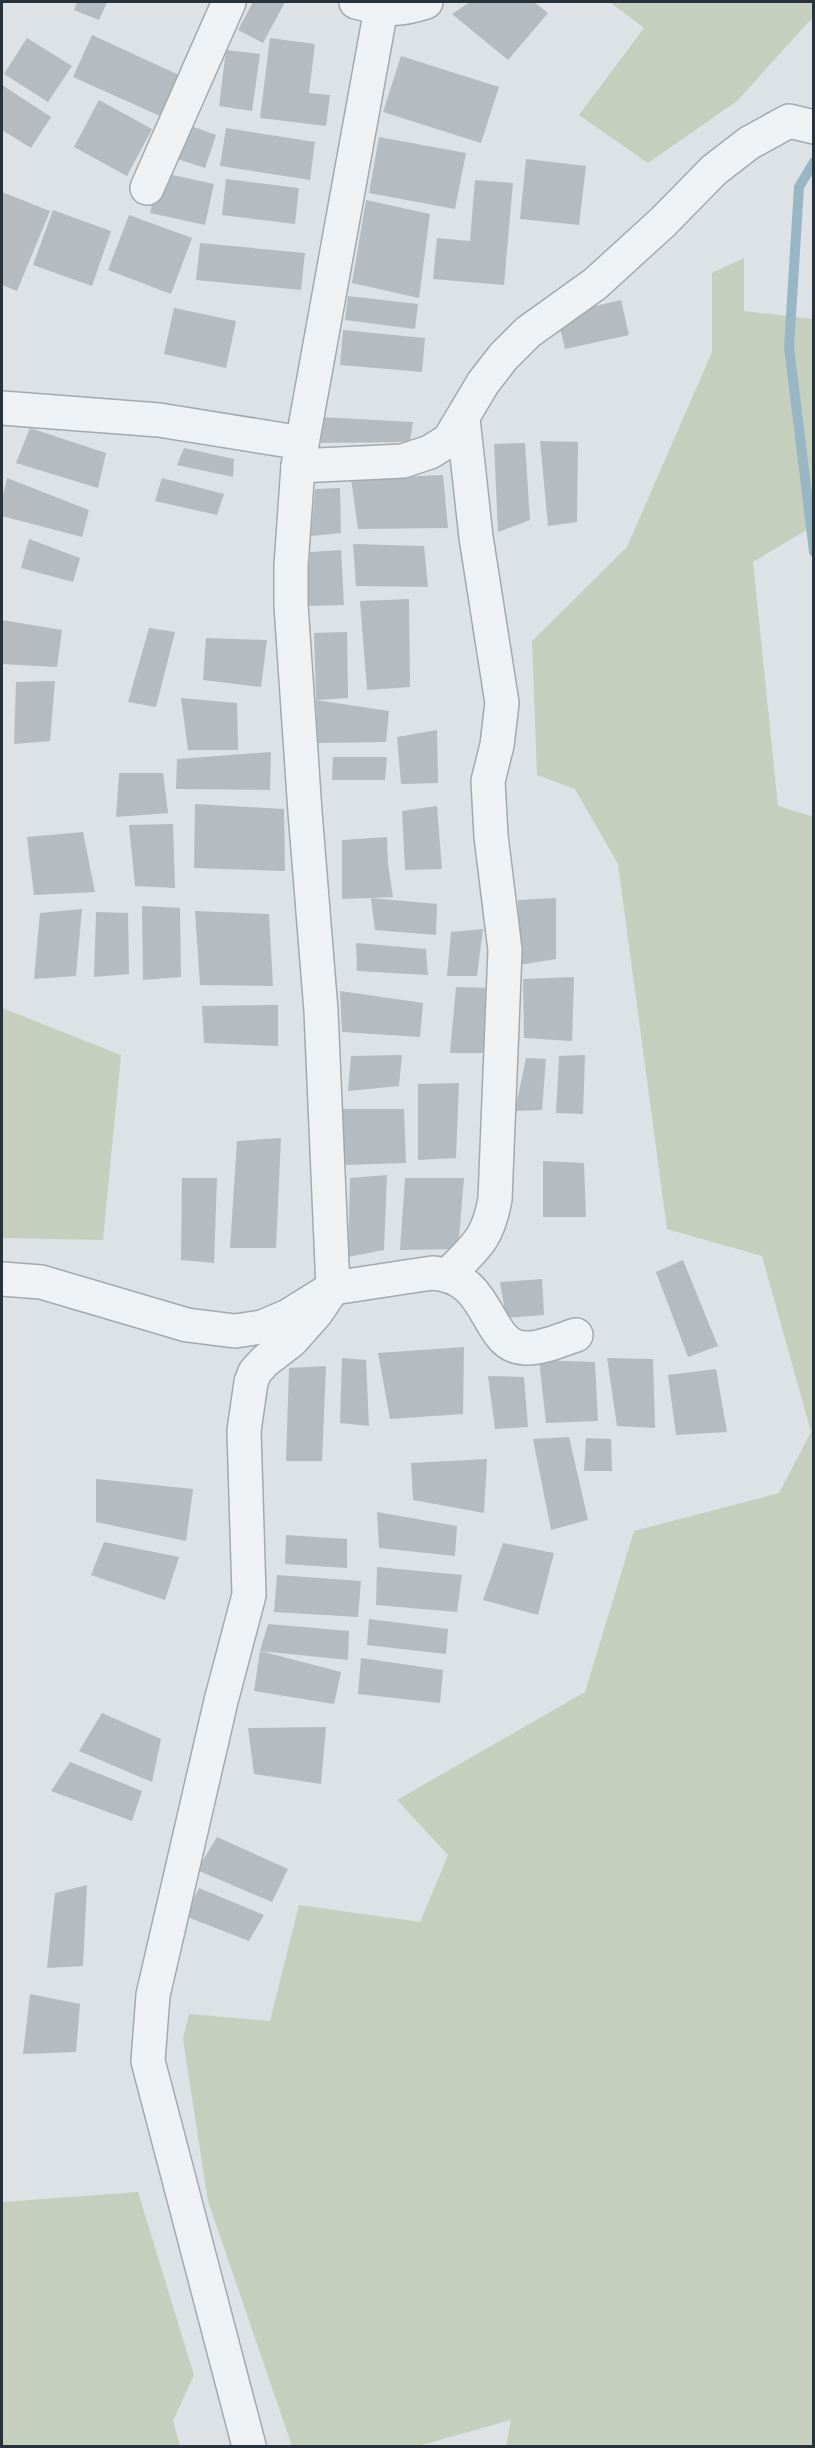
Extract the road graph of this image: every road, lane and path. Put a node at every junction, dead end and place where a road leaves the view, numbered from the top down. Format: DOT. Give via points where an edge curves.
graph roads {
  1 [pos="229,2"];
  2 [pos="426,2"];
  3 [pos="369,5"];
  4 [pos="801,124"];
  5 [pos="147,188"];
  6 [pos="2,408"];
  7 [pos="463,419"];
  8 [pos="300,454"];
  9 [pos="449,1274"];
  10 [pos="2,1279"];
  11 [pos="333,1288"];
  12 [pos="576,1335"];
  13 [pos="249,2446"];
  1 -- 5 [label="street"];
  2 -- 3 [label="street" via="404,9"];
  3 -- 8 [label="street"];
  4 -- 7 [label="street" via="749,143 714,170 595,284 528,332 483,383"];
  6 -- 8 [label="street" via="159,420"];
  7 -- 8 [label="street" via="449,440 430,452 403,461"];
  7 -- 9 [label="street" via="476,537 502,703 488,782 505,951 491,1224 480,1242"];
  8 -- 11 [label="street" via="291,605 321,1011"];
  9 -- 11 [label="street" via="432,1273"];
  9 -- 12 [label="street" via="472,1289 504,1341 516,1347 527,1348"];
  10 -- 11 [label="street" via="41,1282 187,1325 235,1331 262,1327"];
  11 -- 13 [label="street" via="291,1341 255,1372 251,1382 244,1431 249,1595 221,1701 149,2029 148,2061"];
}
